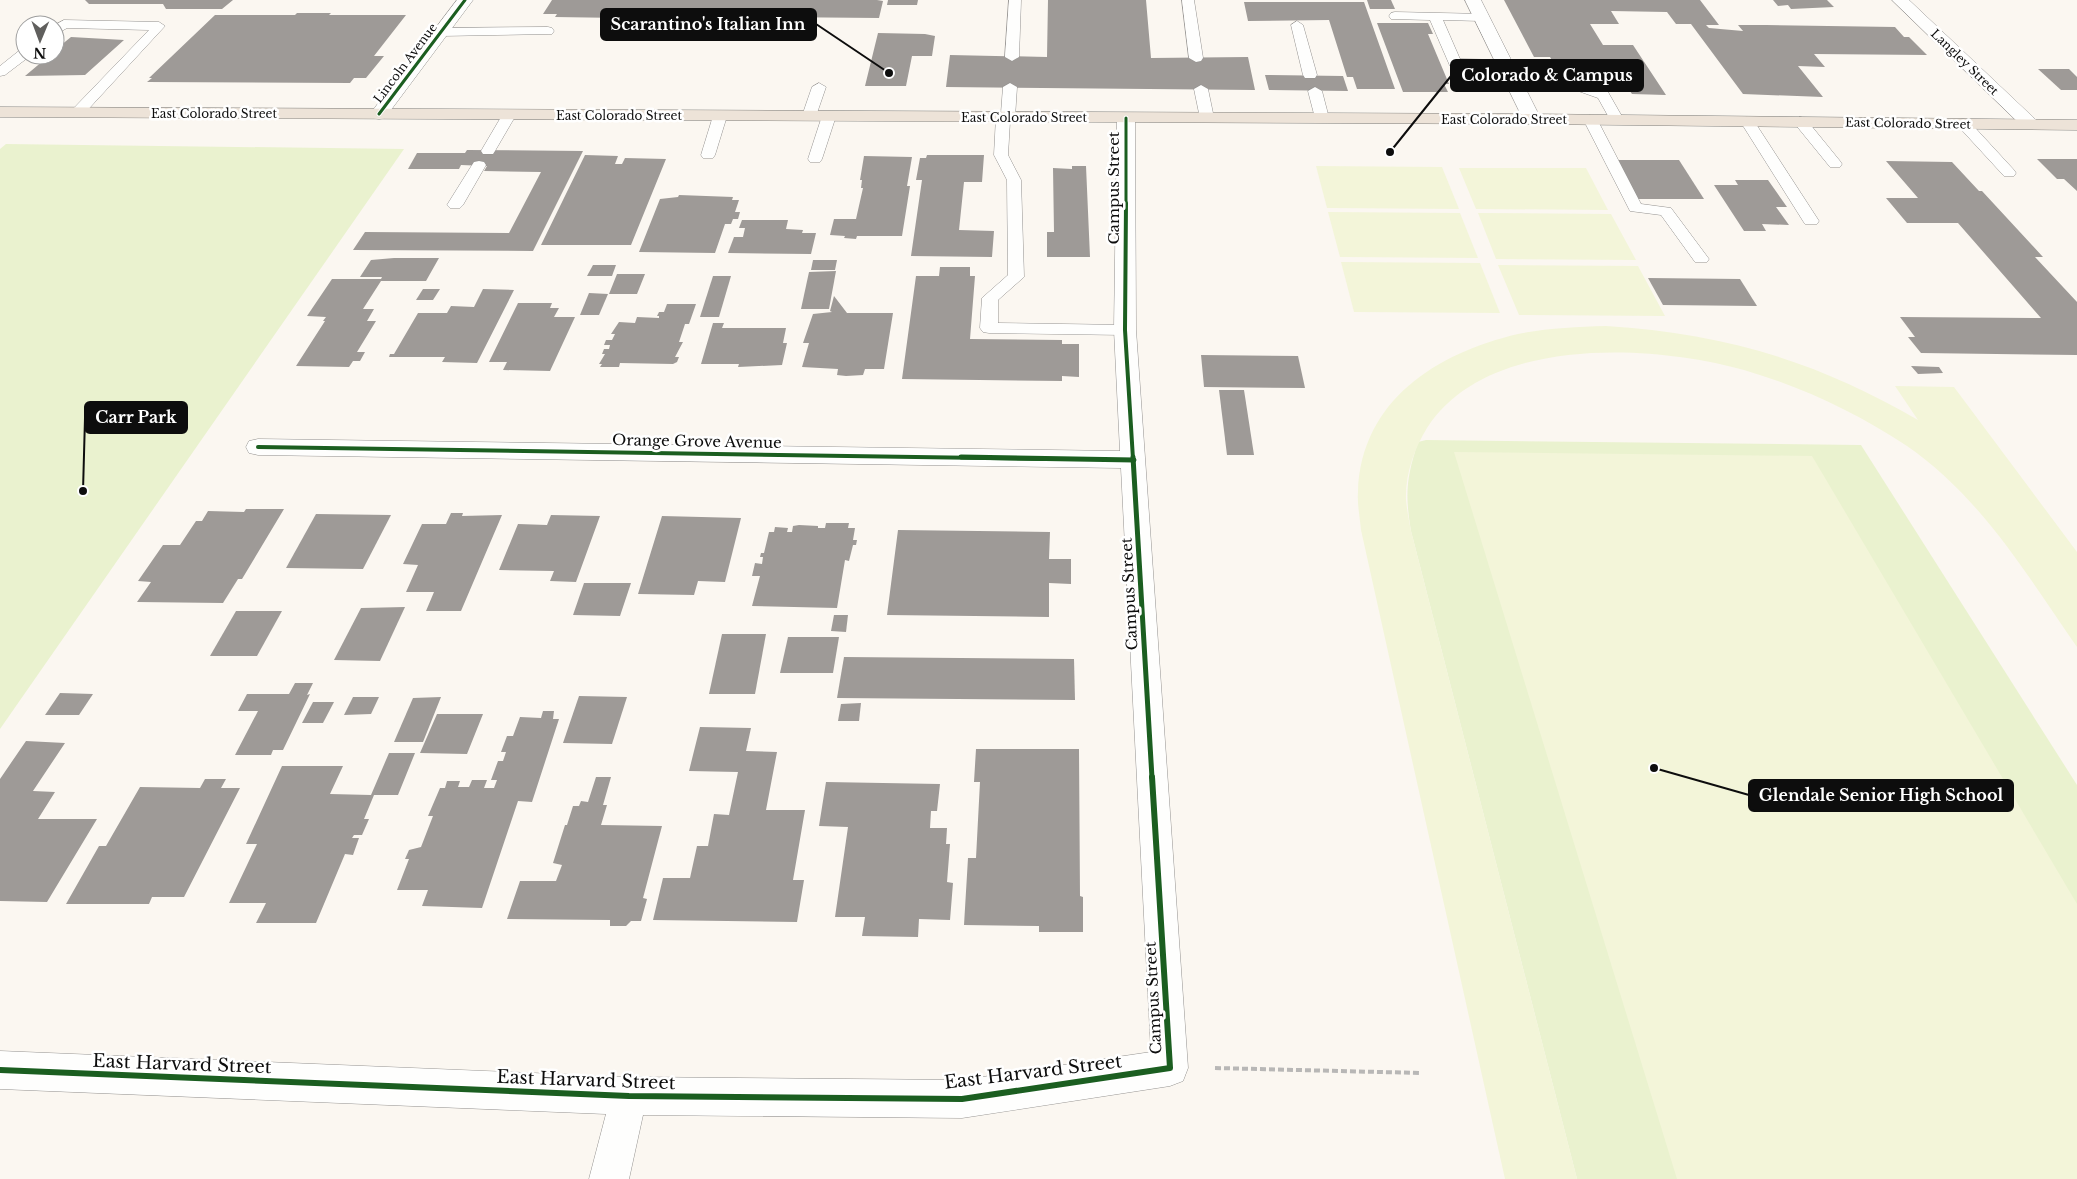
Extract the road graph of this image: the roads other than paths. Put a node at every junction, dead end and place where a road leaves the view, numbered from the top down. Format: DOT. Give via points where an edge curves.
graph roads {
  1 [pos="465,0"];
  2 [pos="1015,0"];
  3 [pos="1188,0"];
  4 [pos="1473,0"];
  5 [pos="1900,0"];
  6 [pos="1395,16"];
  7 [pos="1435,16"];
  8 [pos="1481,17"];
  9 [pos="65,24"];
  10 [pos="1296,25"];
  11 [pos="548,31"];
  12 [pos="441,32"];
  13 [pos="1012,57"];
  14 [pos="1196,58"];
  15 [pos="15,61"];
  16 [pos="1508,71"];
  17 [pos="0,72"];
  18 [pos="1310,76"];
  19 [pos="819,87"];
  20 [pos="1010,87"];
  21 [pos="1202,88"];
  22 [pos="1315,91"];
  23 [pos="0,112"];
  24 [pos="78,112"];
  25 [pos="379,114"];
  26 [pos="509,115"];
  27 [pos="720,116"];
  28 [pos="809,116"];
  29 [pos="829,116"];
  30 [pos="1005,117"];
  31 [pos="1126,118"];
  32 [pos="1207,118"];
  33 [pos="1322,118"];
  34 [pos="1532,119"];
  35 [pos="1590,119"];
  36 [pos="1617,120"];
  37 [pos="1747,121"];
  38 [pos="1800,121"];
  39 [pos="1963,123"];
  40 [pos="2030,124"];
  41 [pos="2077,125"];
  42 [pos="488,150"];
  43 [pos="708,155"];
  44 [pos="815,159"];
  45 [pos="1835,164"];
  46 [pos="479,166"];
  47 [pos="2009,173"];
  48 [pos="455,205"];
  49 [pos="1811,221"];
  50 [pos="1701,259"];
  51 [pos="1125,330"];
  52 [pos="258,447"];
  53 [pos="1134,460"];
  54 [pos="1170,1068"];
  55 [pos="0,1070"];
  56 [pos="629,1096"];
  57 [pos="610,1179"];
  1 -- 12 [label="street, Lincoln Avenue"];
  2 -- 13 [label="lane"];
  3 -- 14 [label="lane"];
  4 -- 8 [label="street"];
  5 -- 40 [label="street, Langley Street"];
  6 -- 7 [label="lane"];
  7 -- 8 [label="lane"];
  7 -- 16 [label="lane" via="1455,63"];
  8 -- 16 [label="street"];
  9 -- 24 [label="lane" via="159,26"];
  10 -- 18 [label="lane"];
  11 -- 12 [label="lane"];
  12 -- 25 [label="street, Lincoln Avenue"];
  15 -- 17 [label="lane"];
  16 -- 34 [label="street"];
  16 -- 36 [label="lane" via="1551,77 1602,95"];
  19 -- 28 [label="lane"];
  20 -- 30 [label="lane"];
  21 -- 32 [label="lane"];
  22 -- 33 [label="lane"];
  23 -- 24 [label="main road, East Colorado Street"];
  24 -- 25 [label="main road, East Colorado Street"];
  25 -- 26 [label="main road, East Colorado Street"];
  26 -- 27 [label="main road, East Colorado Street"];
  26 -- 42 [label="lane"];
  27 -- 28 [label="main road, East Colorado Street"];
  27 -- 43 [label="lane"];
  28 -- 29 [label="main road, East Colorado Street"];
  29 -- 30 [label="main road, East Colorado Street"];
  29 -- 44 [label="lane"];
  30 -- 31 [label="main road, East Colorado Street"];
  30 -- 51 [label="lane" via="1001,156 1014,180 1016,277 990,298 989,328"];
  31 -- 32 [label="main road, East Colorado Street"];
  31 -- 51 [label="street, Campus Street"];
  32 -- 33 [label="main road, East Colorado Street"];
  33 -- 34 [label="main road, East Colorado Street"];
  34 -- 35 [label="main road, East Colorado Street"];
  35 -- 36 [label="main road, East Colorado Street"];
  35 -- 50 [label="lane" via="1635,208 1666,211"];
  36 -- 37 [label="main road, East Colorado Street"];
  37 -- 38 [label="main road, East Colorado Street"];
  37 -- 49 [label="lane"];
  38 -- 39 [label="main road, East Colorado Street"];
  38 -- 45 [label="lane"];
  39 -- 40 [label="main road, East Colorado Street"];
  39 -- 47 [label="lane"];
  40 -- 41 [label="main road, East Colorado Street"];
  46 -- 48 [label="lane"];
  51 -- 53 [label="street, Campus Street"];
  52 -- 53 [label="street, Orange Grove Avenue"];
  53 -- 54 [label="street, Campus Street"];
  54 -- 56 [label="street, East Harvard Street" via="962,1098"];
  55 -- 56 [label="street, East Harvard Street"];
  56 -- 57 [label="street"];
}
